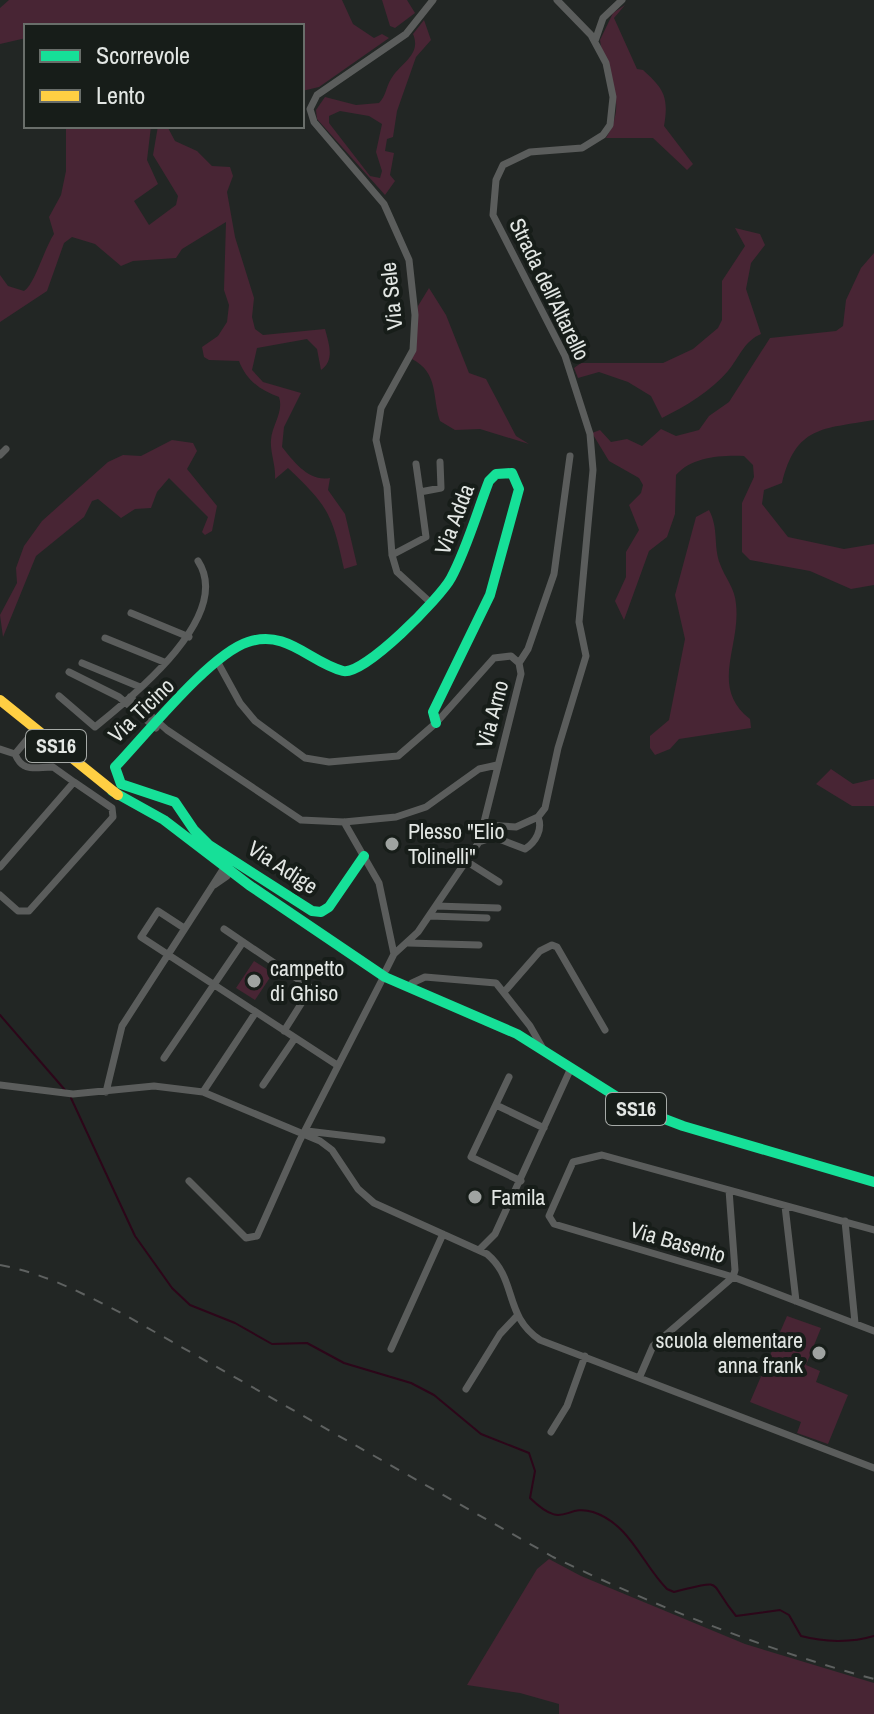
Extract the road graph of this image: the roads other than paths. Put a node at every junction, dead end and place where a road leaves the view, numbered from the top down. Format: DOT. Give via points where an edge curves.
graph roads {
  1 [pos="433,0"];
  2 [pos="557,0"];
  3 [pos="622,0"];
  4 [pos="595,41"];
  5 [pos="570,456"];
  6 [pos="440,462"];
  7 [pos="416,464"];
  8 [pos="420,492"];
  9 [pos="392,555"];
  10 [pos="198,561"];
  11 [pos="431,603"];
  12 [pos="131,613"];
  13 [pos="189,637"];
  14 [pos="105,638"];
  15 [pos="217,661"];
  16 [pos="164,662"];
  17 [pos="82,663"];
  18 [pos="519,663"];
  19 [pos="69,672"];
  20 [pos="140,687"];
  21 [pos="59,696"];
  22 [pos="128,699"];
  23 [pos="0,700"];
  24 [pos="436,723"];
  25 [pos="158,726"];
  26 [pos="35,730"];
  27 [pos="0,749"];
  28 [pos="15,754"];
  29 [pos="497,765"];
  30 [pos="74,782"];
  31 [pos="173,807"];
  32 [pos="538,817"];
  33 [pos="344,822"];
  34 [pos="162,823"];
  35 [pos="486,825"];
  36 [pos="479,842"];
  37 [pos="364,856"];
  38 [pos="466,861"];
  39 [pos="1,864"];
  40 [pos="226,872"];
  41 [pos="499,882"];
  42 [pos="0,895"];
  43 [pos="436,906"];
  44 [pos="498,908"];
  45 [pos="430,916"];
  46 [pos="487,918"];
  47 [pos="184,928"];
  48 [pos="224,929"];
  49 [pos="243,942"];
  50 [pos="408,943"];
  51 [pos="479,945"];
  52 [pos="169,955"];
  53 [pos="393,956"];
  54 [pos="387,973"];
  55 [pos="214,984"];
  56 [pos="416,986"];
  57 [pos="505,991"];
  58 [pos="256,1012"];
  59 [pos="605,1030"];
  60 [pos="284,1031"];
  61 [pos="295,1038"];
  62 [pos="542,1047"];
  63 [pos="164,1058"];
  64 [pos="337,1065"];
  65 [pos="572,1068"];
  66 [pos="509,1077"];
  67 [pos="0,1085"];
  68 [pos="263,1085"];
  69 [pos="106,1092"];
  70 [pos="203,1092"];
  71 [pos="496,1105"];
  72 [pos="544,1128"];
  73 [pos="305,1132"];
  74 [pos="382,1140"];
  75 [pos="189,1181"];
  76 [pos="521,1181"];
  77 [pos="874,1182"];
  78 [pos="729,1190"];
  79 [pos="785,1206"];
  80 [pos="845,1221"];
  81 [pos="874,1230"];
  82 [pos="443,1234"];
  83 [pos="483,1252"];
  84 [pos="733,1277"];
  85 [pos="796,1301"];
  86 [pos="516,1317"];
  87 [pos="855,1323"];
  88 [pos="874,1331"];
  89 [pos="391,1349"];
  90 [pos="585,1356"];
  91 [pos="640,1376"];
  92 [pos="466,1389"];
  93 [pos="551,1432"];
  94 [pos="874,1468"];
  1 -- 9 [label="street, Via Sele" via="406,34 317,95 310,109 314,122 384,204 409,260 413,350 381,408 376,440 387,487"];
  2 -- 4 [label="street, Strada dell'Altarello"];
  3 -- 4 [label="street" via="603,18"];
  4 -- 32 [label="street, Strada dell'Altarello" via="611,80 610,125 582,148 530,152 503,165 494,200 493,215 573,375 593,451 579,622 586,656"];
  5 -- 18 [label="street, Via Arno" via="554,574"];
  6 -- 8 [label="street" via="441,488"];
  7 -- 8 [label="street"];
  8 -- 9 [label="street" via="426,537"];
  9 -- 11 [label="street, Via Sele" via="397,572"];
  10 -- 13 [label="street" via="204,573 203,599"];
  11 -- 15 [label="street, Via Adda" via="358,670 332,668 278,638 247,642"];
  11 -- 24 [label="street, Via Adda" via="463,556 489,481 496,474 512,473 519,489 495,579 433,712"];
  12 -- 13 [label="street"];
  13 -- 16 [label="street"];
  14 -- 16 [label="street"];
  15 -- 24 [label="street" via="255,721 316,761 398,756"];
  15 -- 25 [label="street, Via Ticino"];
  16 -- 20 [label="street"];
  17 -- 20 [label="street"];
  18 -- 24 [label="street" via="511,656 494,658"];
  18 -- 29 [label="street, Via Arno" via="521,674"];
  19 -- 22 [label="street"];
  20 -- 22 [label="street"];
  21 -- 22 [label="street" via="95,727"];
  22 -- 25 [label="street"];
  23 -- 26 [label="street, SS16"];
  25 -- 31 [label="street, Via Ticino" via="118,761 115,774 134,791 166,796"];
  25 -- 33 [label="street" via="288,814 301,820"];
  26 -- 28 [label="street"];
  26 -- 34 [label="street, SS16"];
  27 -- 28 [label="street"];
  28 -- 30 [label="street" via="22,766 53,767"];
  29 -- 33 [label="street" via="479,769 426,807 396,817"];
  29 -- 35 [label="street, Via Arno"];
  30 -- 39 [label="street"];
  30 -- 42 [label="street" via="112,808 113,817 29,911 18,911"];
  31 -- 34 [label="street"];
  31 -- 37 [label="street, Via Adige" via="185,809 199,835 312,911 329,907"];
  32 -- 35 [label="street" via="516,827"];
  32 -- 36 [label="street, Strada dell'Altarello" via="536,838 525,849 494,837"];
  33 -- 37 [label="street"];
  34 -- 40 [label="street, SS16"];
  35 -- 36 [label="street, Via Arno"];
  36 -- 38 [label="street, Via Arno"];
  37 -- 53 [label="street" via="379,883"];
  38 -- 41 [label="street"];
  38 -- 43 [label="street, Via Arno"];
  40 -- 47 [label="street"];
  40 -- 54 [label="street, SS16"];
  43 -- 44 [label="street"];
  43 -- 45 [label="street, Via Arno"];
  45 -- 46 [label="street"];
  45 -- 50 [label="street, Via Arno"];
  47 -- 52 [label="street"];
  47 -- 52 [label="street" via="158,911 141,937"];
  48 -- 49 [label="street"];
  49 -- 55 [label="street"];
  49 -- 60 [label="street" via="311,988"];
  50 -- 51 [label="street"];
  50 -- 53 [label="street, Via Arno"];
  52 -- 55 [label="street"];
  52 -- 69 [label="street" via="119,1032"];
  53 -- 54 [label="street"];
  54 -- 56 [label="street, SS16"];
  54 -- 64 [label="street"];
  55 -- 58 [label="street"];
  55 -- 63 [label="street"];
  56 -- 57 [label="street" via="425,977 485,980"];
  56 -- 62 [label="street, SS16"];
  57 -- 59 [label="street" via="540,951 552,945"];
  57 -- 62 [label="street"];
  58 -- 60 [label="street"];
  58 -- 70 [label="street"];
  60 -- 61 [label="street"];
  61 -- 64 [label="street"];
  61 -- 68 [label="street"];
  62 -- 65 [label="street, SS16"];
  64 -- 73 [label="street"];
  65 -- 72 [label="street"];
  65 -- 77 [label="street, SS16" via="656,1117"];
  66 -- 71 [label="street"];
  67 -- 69 [label="street" via="73,1094"];
  69 -- 70 [label="street" via="154,1086"];
  70 -- 73 [label="street"];
  71 -- 72 [label="street"];
  71 -- 76 [label="street" via="471,1157"];
  72 -- 76 [label="street"];
  73 -- 74 [label="street"];
  73 -- 75 [label="street" via="252,1240"];
  73 -- 82 [label="street" via="332,1150 365,1196"];
  76 -- 83 [label="street"];
  78 -- 79 [label="street"];
  78 -- 84 [label="street"];
  78 -- 84 [label="street, Via Basento" via="592,1155 569,1167 549,1214 552,1223"];
  79 -- 80 [label="street"];
  79 -- 85 [label="street"];
  80 -- 81 [label="street"];
  80 -- 87 [label="street"];
  82 -- 83 [label="street"];
  82 -- 89 [label="street"];
  83 -- 86 [label="street" via="505,1273"];
  84 -- 85 [label="street, Via Basento"];
  84 -- 91 [label="street" via="653,1346"];
  85 -- 87 [label="street, Via Basento"];
  86 -- 90 [label="street" via="540,1340"];
  86 -- 92 [label="street"];
  87 -- 88 [label="street, Via Basento"];
  90 -- 91 [label="street"];
  90 -- 93 [label="street"];
  91 -- 94 [label="street"];
}
